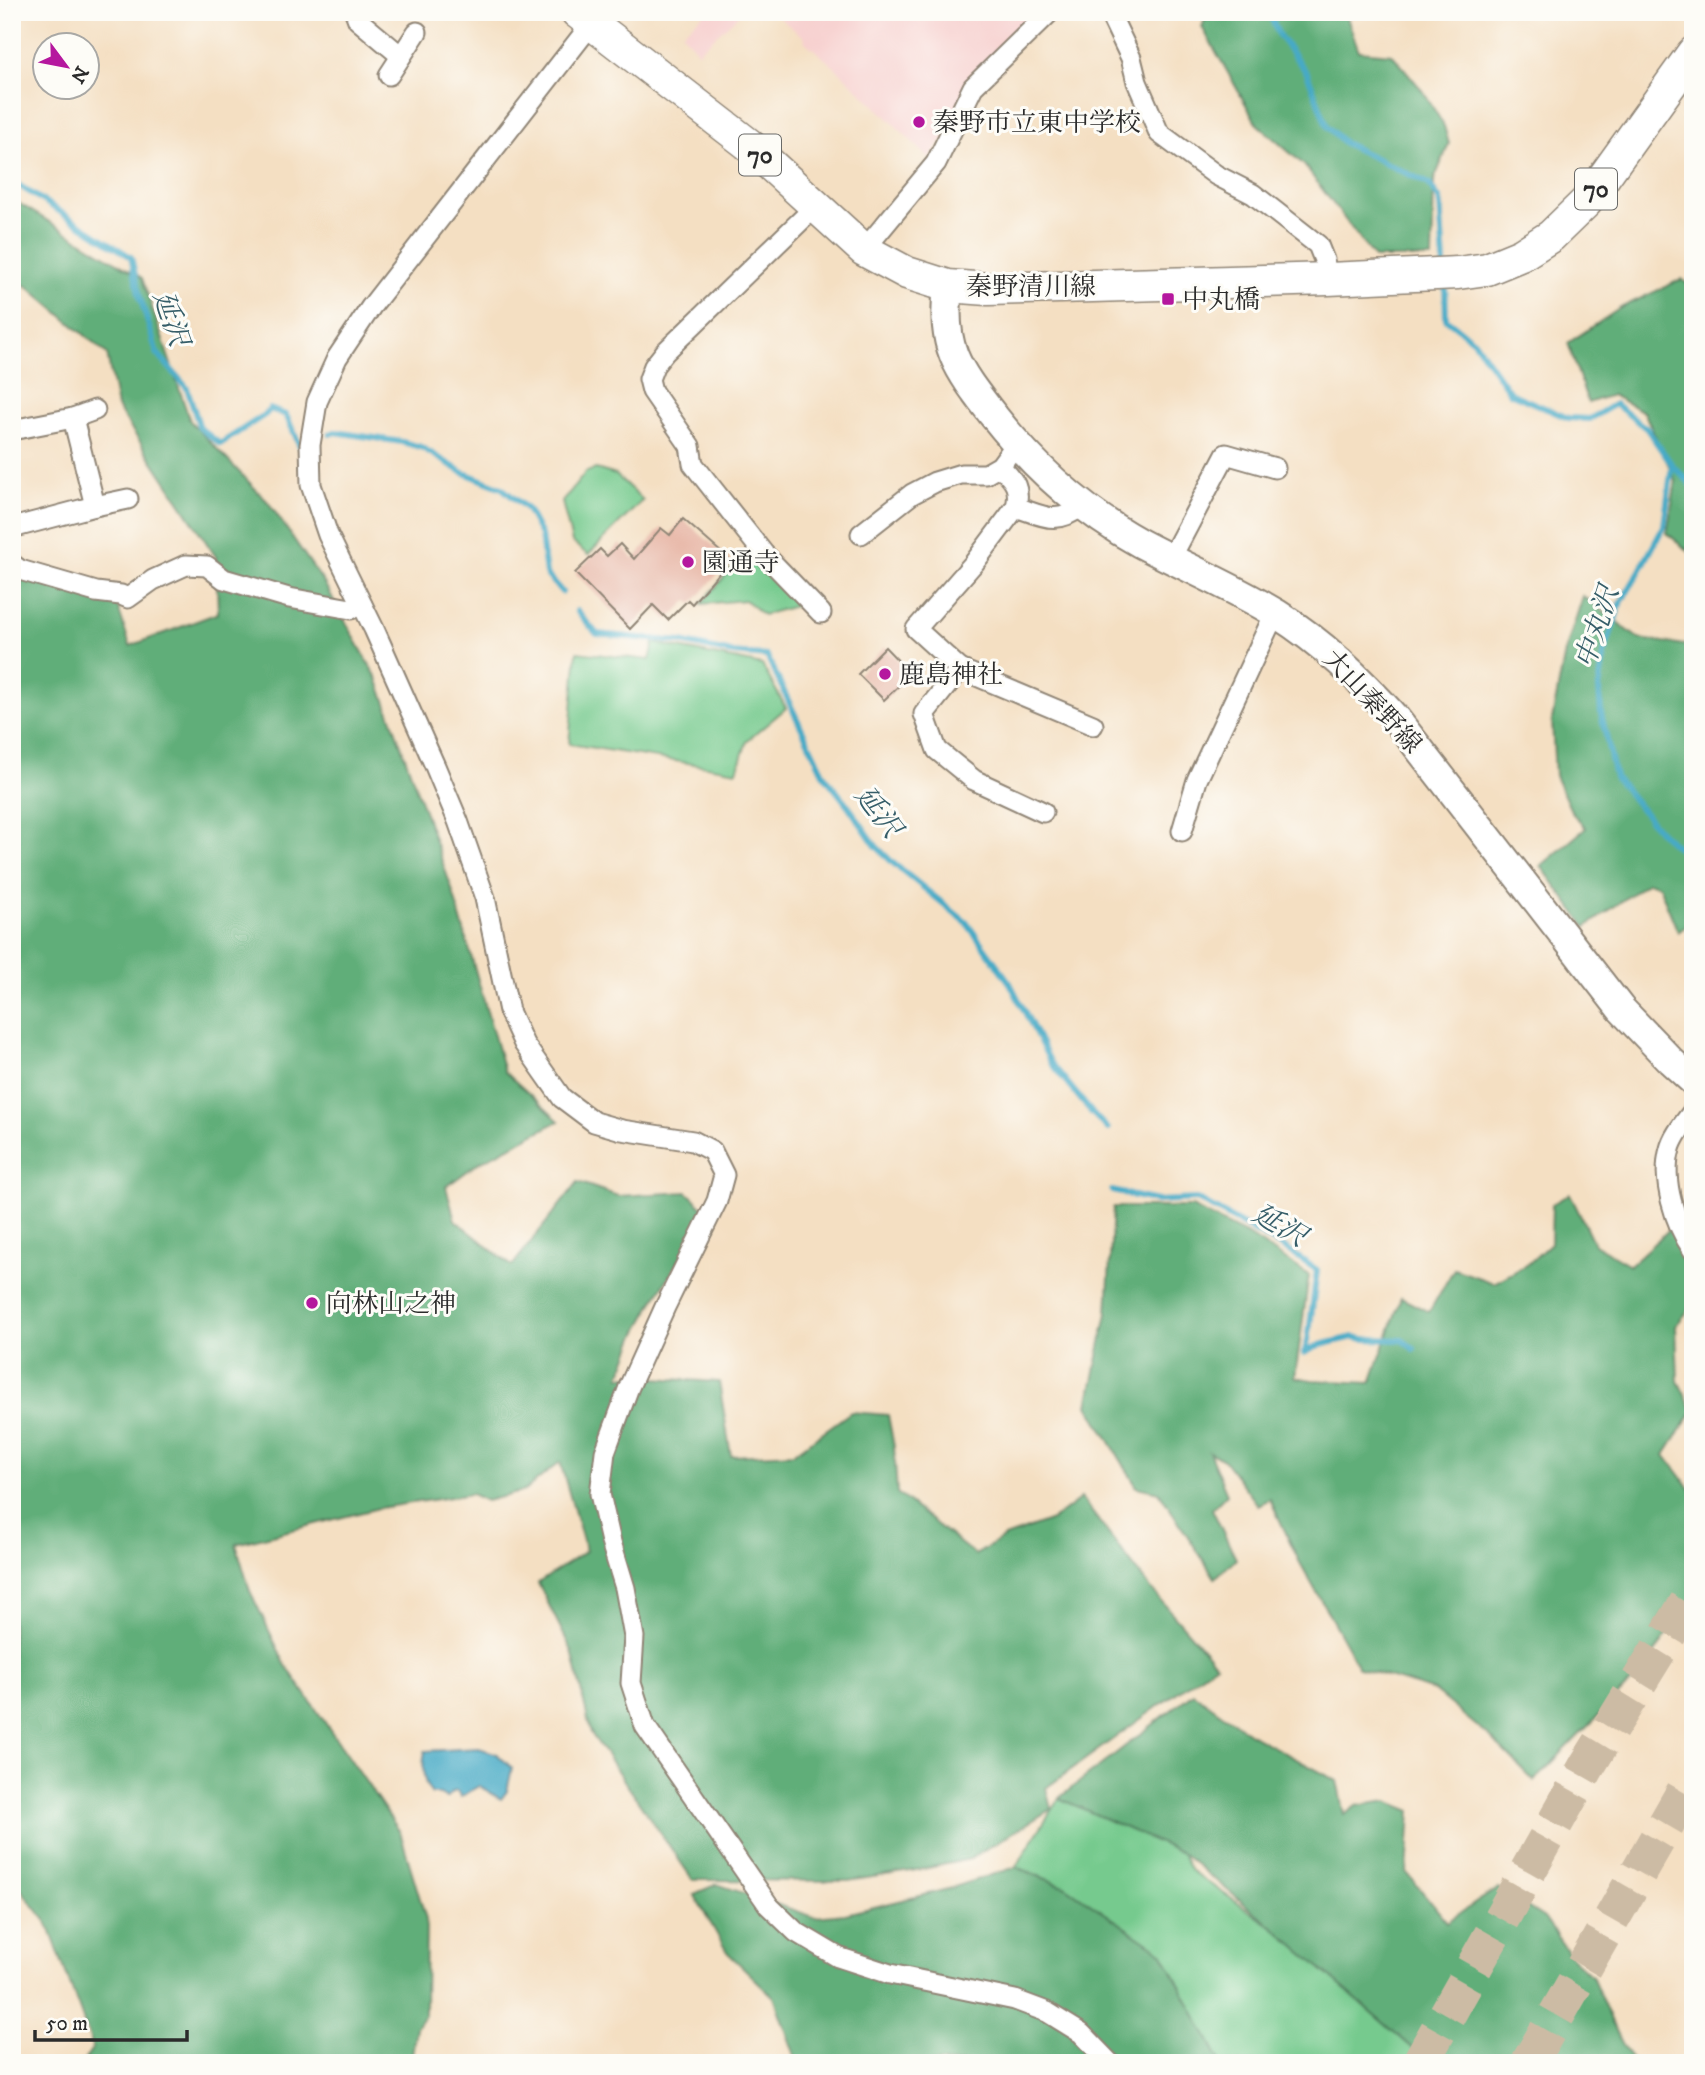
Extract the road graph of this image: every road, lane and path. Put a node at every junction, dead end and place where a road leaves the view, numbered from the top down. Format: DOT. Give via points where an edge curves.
graph roads {
  1 [pos="355,12"];
  2 [pos="1050,12"];
  3 [pos="1109,12"];
  4 [pos="584,18"];
  5 [pos="417,32"];
  6 [pos="1693,53"];
  7 [pos="401,56"];
  8 [pos="389,75"];
  9 [pos="816,206"];
  10 [pos="864,250"];
  11 [pos="1328,279"];
  12 [pos="948,286"];
  13 [pos="96,410"];
  14 [pos="73,418"];
  15 [pos="12,430"];
  16 [pos="1008,455"];
  17 [pos="1276,468"];
  18 [pos="128,499"];
  19 [pos="95,506"];
  20 [pos="1082,506"];
  21 [pos="1016,507"];
  22 [pos="12,528"];
  23 [pos="861,534"];
  24 [pos="1171,558"];
  25 [pos="12,564"];
  26 [pos="362,605"];
  27 [pos="821,613"];
  28 [pos="1275,613"];
  29 [pos="960,668"];
  30 [pos="1093,725"];
  31 [pos="1043,812"];
  32 [pos="1182,831"];
  33 [pos="1693,1081"];
  34 [pos="1693,1111"];
  35 [pos="1693,1250"];
  36 [pos="1110,2063"];
  1 -- 7 [label="street"];
  2 -- 10 [label="street" via="973,87 936,163"];
  3 -- 11 [label="street" via="1159,133 1216,175 1253,194 1318,246"];
  4 -- 9 [label="main road, 秦野清川線 / 70" via="748,144"];
  4 -- 26 [label="street" via="371,307 317,402 310,445 311,485 328,535"];
  5 -- 7 [label="street"];
  6 -- 11 [label="main road, 秦野清川線 / 70" via="1586,202 1551,236 1521,255 1488,269 1458,273"];
  7 -- 8 [label="street"];
  9 -- 10 [label="main road, 秦野清川線 / 70"];
  9 -- 27 [label="street" via="665,352 649,379 652,391 690,446 693,464 764,554"];
  10 -- 12 [label="main road, 秦野清川線 / 70" via="907,273"];
  11 -- 12 [label="main road, 秦野清川線 / 70" via="988,289"];
  12 -- 16 [label="main road, 大山秦野線" via="945,312 951,353"];
  13 -- 14 [label="street"];
  14 -- 15 [label="street"];
  14 -- 19 [label="street"];
  16 -- 20 [label="main road, 大山秦野線" via="1052,480"];
  16 -- 21 [label="street" via="1019,495"];
  16 -- 23 [label="street" via="986,474 961,474 912,494"];
  17 -- 24 [label="street" via="1226,454"];
  18 -- 19 [label="street"];
  19 -- 22 [label="street"];
  20 -- 21 [label="street" via="1069,516 1053,519"];
  20 -- 24 [label="main road, 大山秦野線"];
  21 -- 29 [label="street" via="916,629"];
  24 -- 28 [label="main road, 大山秦野線"];
  25 -- 26 [label="street" via="20,570 128,598 186,565 207,566 224,579 289,598 351,609"];
  26 -- 36 [label="street" via="458,821 485,898 509,1011 524,1044 562,1098 594,1122 693,1141 712,1151 724,1175 629,1387 606,1452 600,1494 625,1588 634,1637 631,1683 645,1726 769,1906 796,1932 838,1956 890,1974 1015,2000 1047,2012 1082,2033"];
  28 -- 32 [label="street" via="1197,780"];
  28 -- 33 [label="main road, 大山秦野線" via="1340,661 1396,719 1621,1009"];
  29 -- 30 [label="street"];
  29 -- 31 [label="street" via="924,714 937,750 974,780"];
  34 -- 35 [label="street" via="1670,1146 1667,1166 1673,1209"];
}
